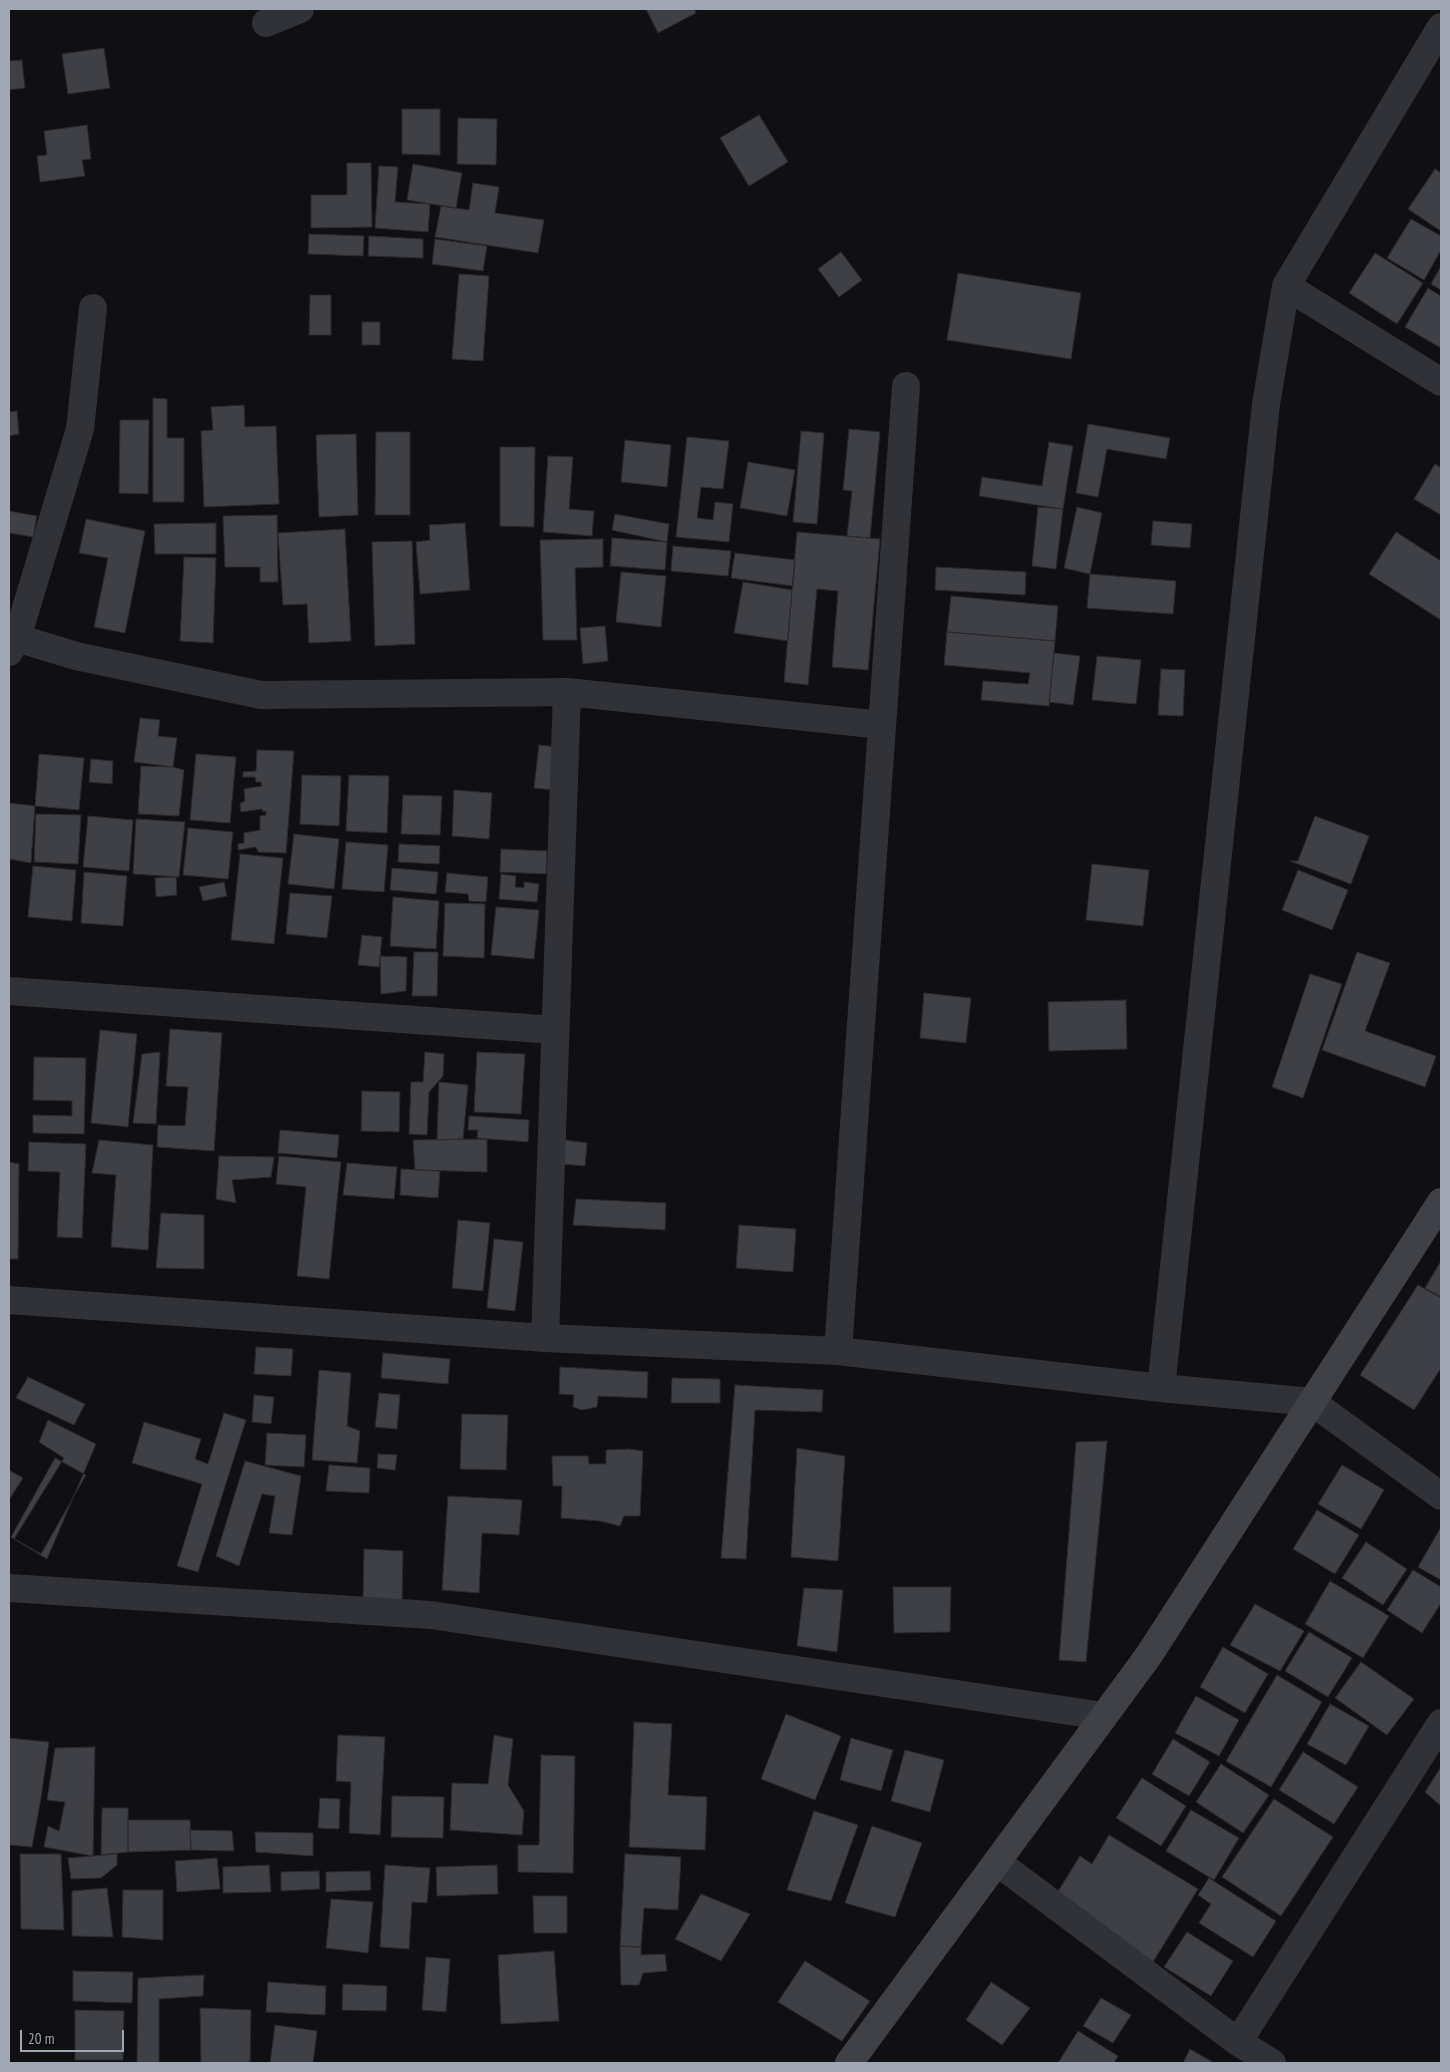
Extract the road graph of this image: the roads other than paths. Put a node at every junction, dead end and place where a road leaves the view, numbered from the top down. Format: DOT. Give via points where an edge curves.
graph roads {
  1 [pos="300,9"];
  2 [pos="266,23"];
  3 [pos="1441,26"];
  4 [pos="1286,286"];
  5 [pos="93,308"];
  6 [pos="1441,382"];
  7 [pos="906,386"];
  8 [pos="13,645"];
  9 [pos="567,692"];
  10 [pos="882,725"];
  11 [pos="9,991"];
  12 [pos="555,1030"];
  13 [pos="1441,1202"];
  14 [pos="9,1300"];
  15 [pos="545,1338"];
  16 [pos="838,1350"];
  17 [pos="1161,1388"];
  18 [pos="1312,1402"];
  19 [pos="1441,1496"];
  20 [pos="9,1588"];
  21 [pos="1104,1716"];
  22 [pos="1441,1723"];
  23 [pos="997,1862"];
  24 [pos="1238,2042"];
  25 [pos="849,2063"];
  26 [pos="1272,2063"];
  1 -- 2 [label="street"];
  3 -- 4 [label="street"];
  4 -- 6 [label="street"];
  4 -- 17 [label="street" via="1266,404"];
  5 -- 8 [label="street" via="80,429"];
  7 -- 10 [label="street"];
  8 -- 9 [label="street" via="261,695"];
  9 -- 10 [label="street"];
  9 -- 12 [label="street"];
  10 -- 16 [label="street"];
  11 -- 12 [label="street"];
  12 -- 15 [label="street"];
  13 -- 18 [label="street"];
  14 -- 15 [label="street"];
  15 -- 16 [label="street"];
  16 -- 17 [label="street"];
  17 -- 18 [label="street"];
  18 -- 19 [label="street"];
  18 -- 21 [label="street" via="1149,1655"];
  20 -- 21 [label="street" via="430,1614"];
  21 -- 23 [label="street"];
  22 -- 24 [label="street"];
  23 -- 24 [label="street"];
  23 -- 25 [label="street"];
  24 -- 26 [label="street"];
}
